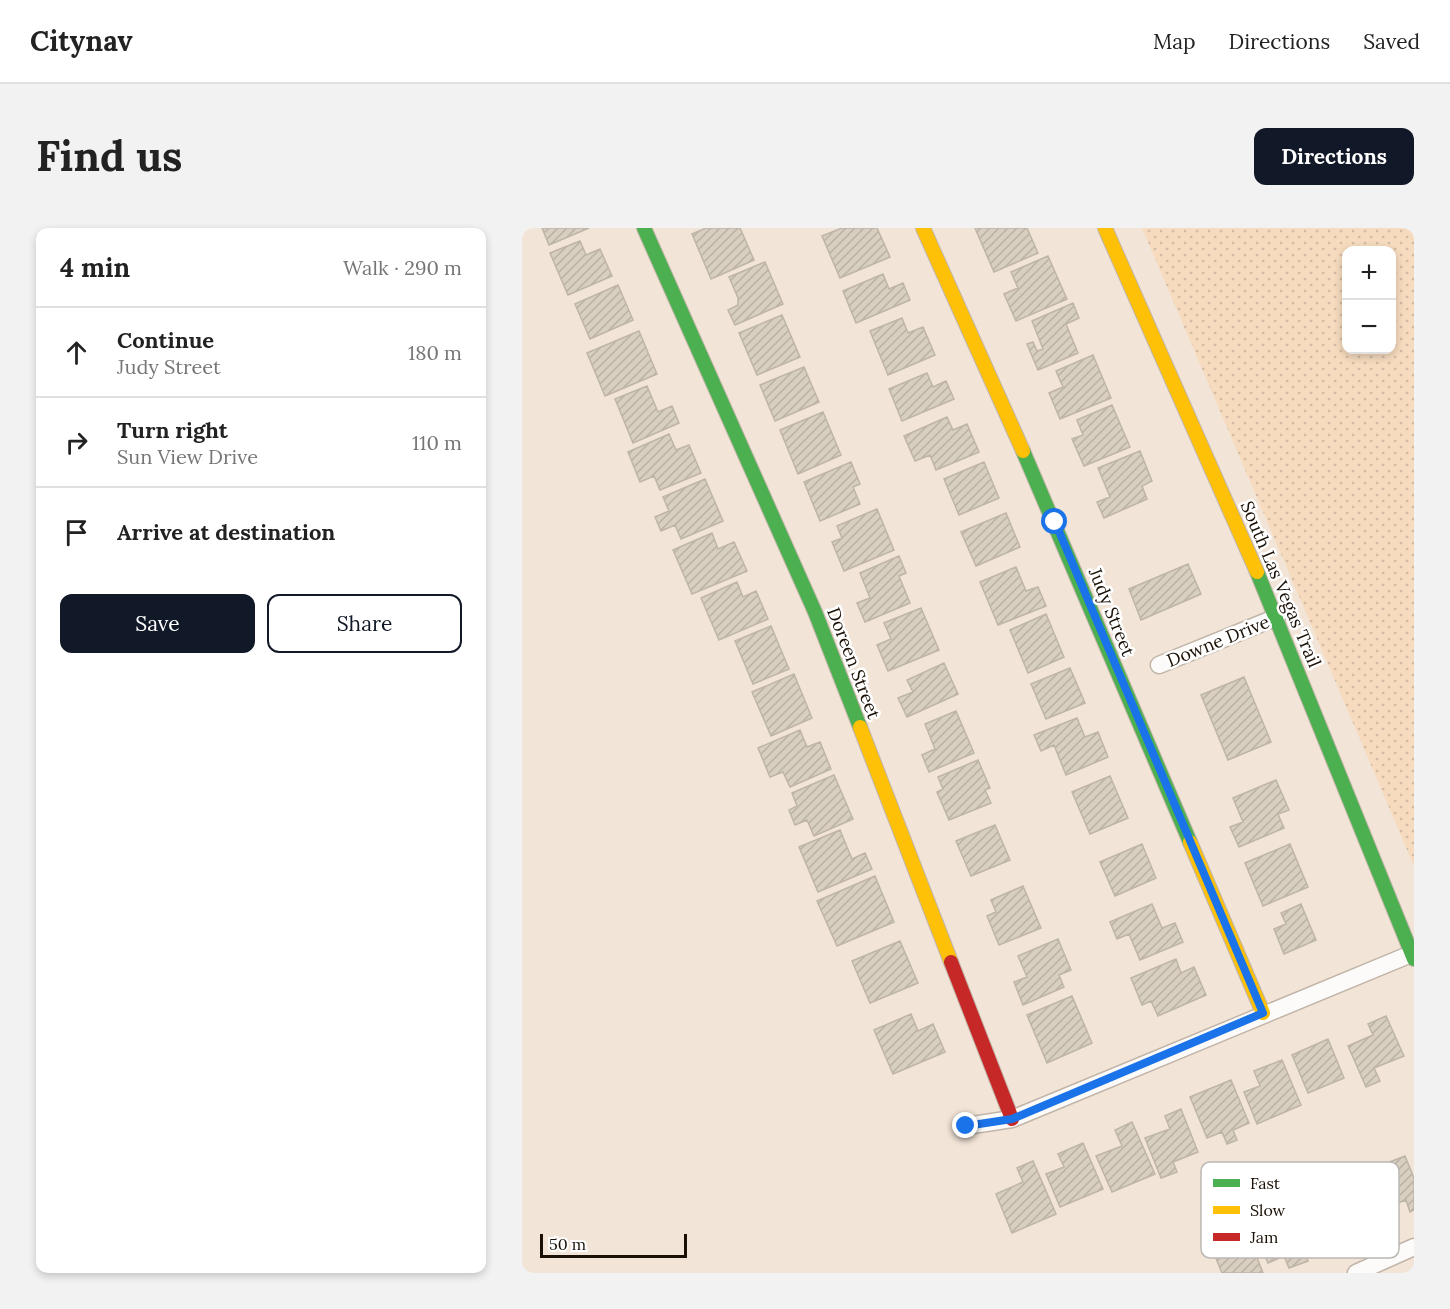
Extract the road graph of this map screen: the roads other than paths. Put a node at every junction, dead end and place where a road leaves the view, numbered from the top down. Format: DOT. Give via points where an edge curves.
graph roads {
  1 [pos="644,228"];
  2 [pos="923,228"];
  3 [pos="1105,228"];
  4 [pos="1277,617"];
  5 [pos="1159,665"];
  6 [pos="1413,956"];
  7 [pos="1263,1013"];
  8 [pos="1012,1119"];
  9 [pos="966,1126"];
  10 [pos="1414,1247"];
  11 [pos="1399,1256"];
  12 [pos="1396,1258"];
  13 [pos="1379,1269"];
  14 [pos="1356,1273"];
  1 -- 8 [label="street, Doreen Street" via="815,612"];
  2 -- 7 [label="street, Judy Street" via="1055,522"];
  3 -- 4 [label="street, South Las Vegas Trail"];
  4 -- 5 [label="street, Downe Drive"];
  4 -- 6 [label="street, South Las Vegas Trail"];
  6 -- 7 [label="street"];
  7 -- 8 [label="street"];
  8 -- 9 [label="street"];
  10 -- 11 [label="street"];
  12 -- 13 [label="street"];
  13 -- 14 [label="street"];
}
